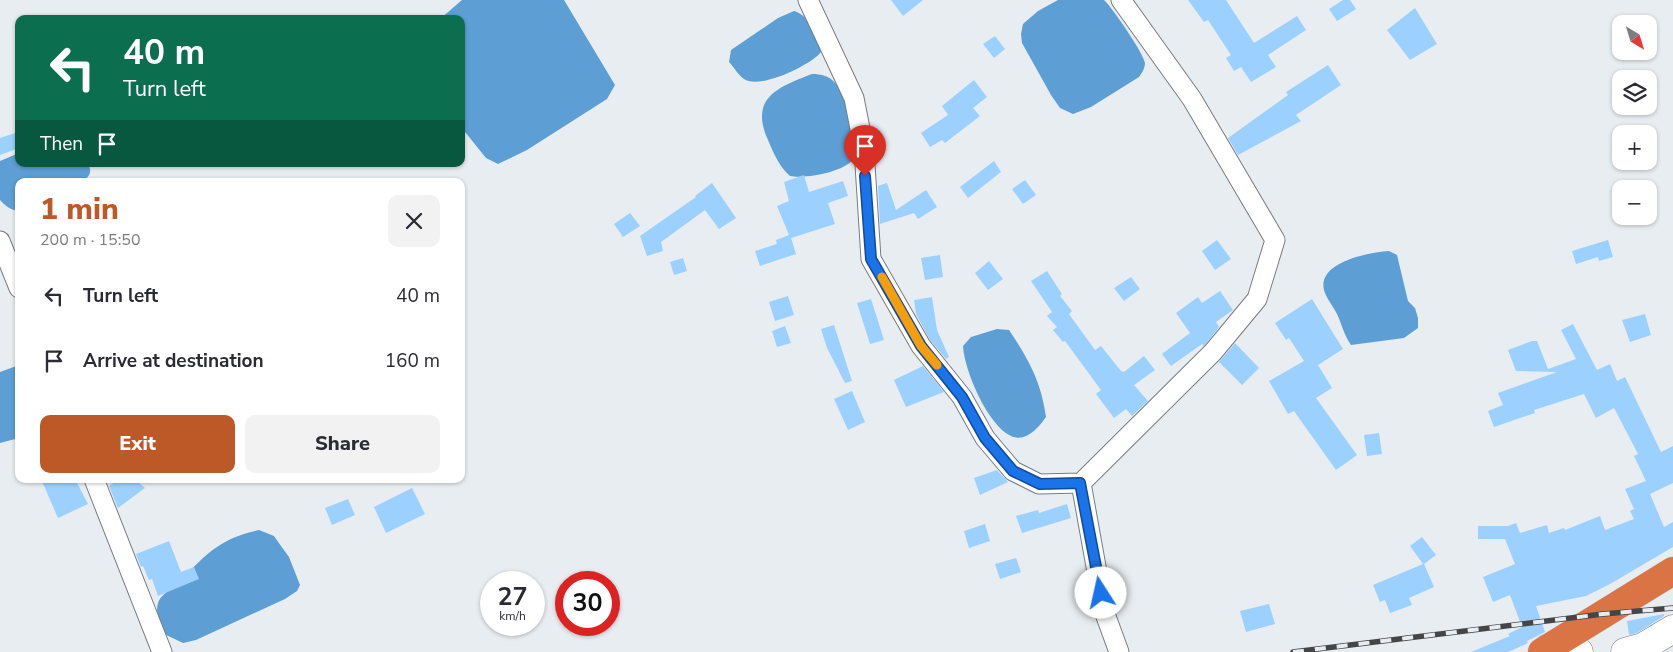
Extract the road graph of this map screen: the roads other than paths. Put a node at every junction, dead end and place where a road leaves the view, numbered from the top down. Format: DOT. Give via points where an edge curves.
graph roads {
  1 [pos="808,0"];
  2 [pos="1122,0"];
  3 [pos="0,241"];
  4 [pos="15,278"];
  5 [pos="96,483"];
  6 [pos="1080,483"];
  7 [pos="1673,571"];
  8 [pos="1673,629"];
  9 [pos="1545,650"];
  10 [pos="162,652"];
  11 [pos="1119,652"];
  12 [pos="1579,652"];
  13 [pos="1625,652"];
  1 -- 6 [label="street" via="854,98 864,149 871,259 921,346 962,397 985,438 1013,471 1040,484"];
  2 -- 6 [label="street" via="1192,98 1276,240 1256,299 1213,352"];
  3 -- 4 [label="street"];
  5 -- 10 [label="street"];
  6 -- 11 [label="street" via="1104,611"];
  7 -- 9 [label="highway"];
  8 -- 13 [label="street" via="1643,648"];
  9 -- 12 [label="street"];
}
